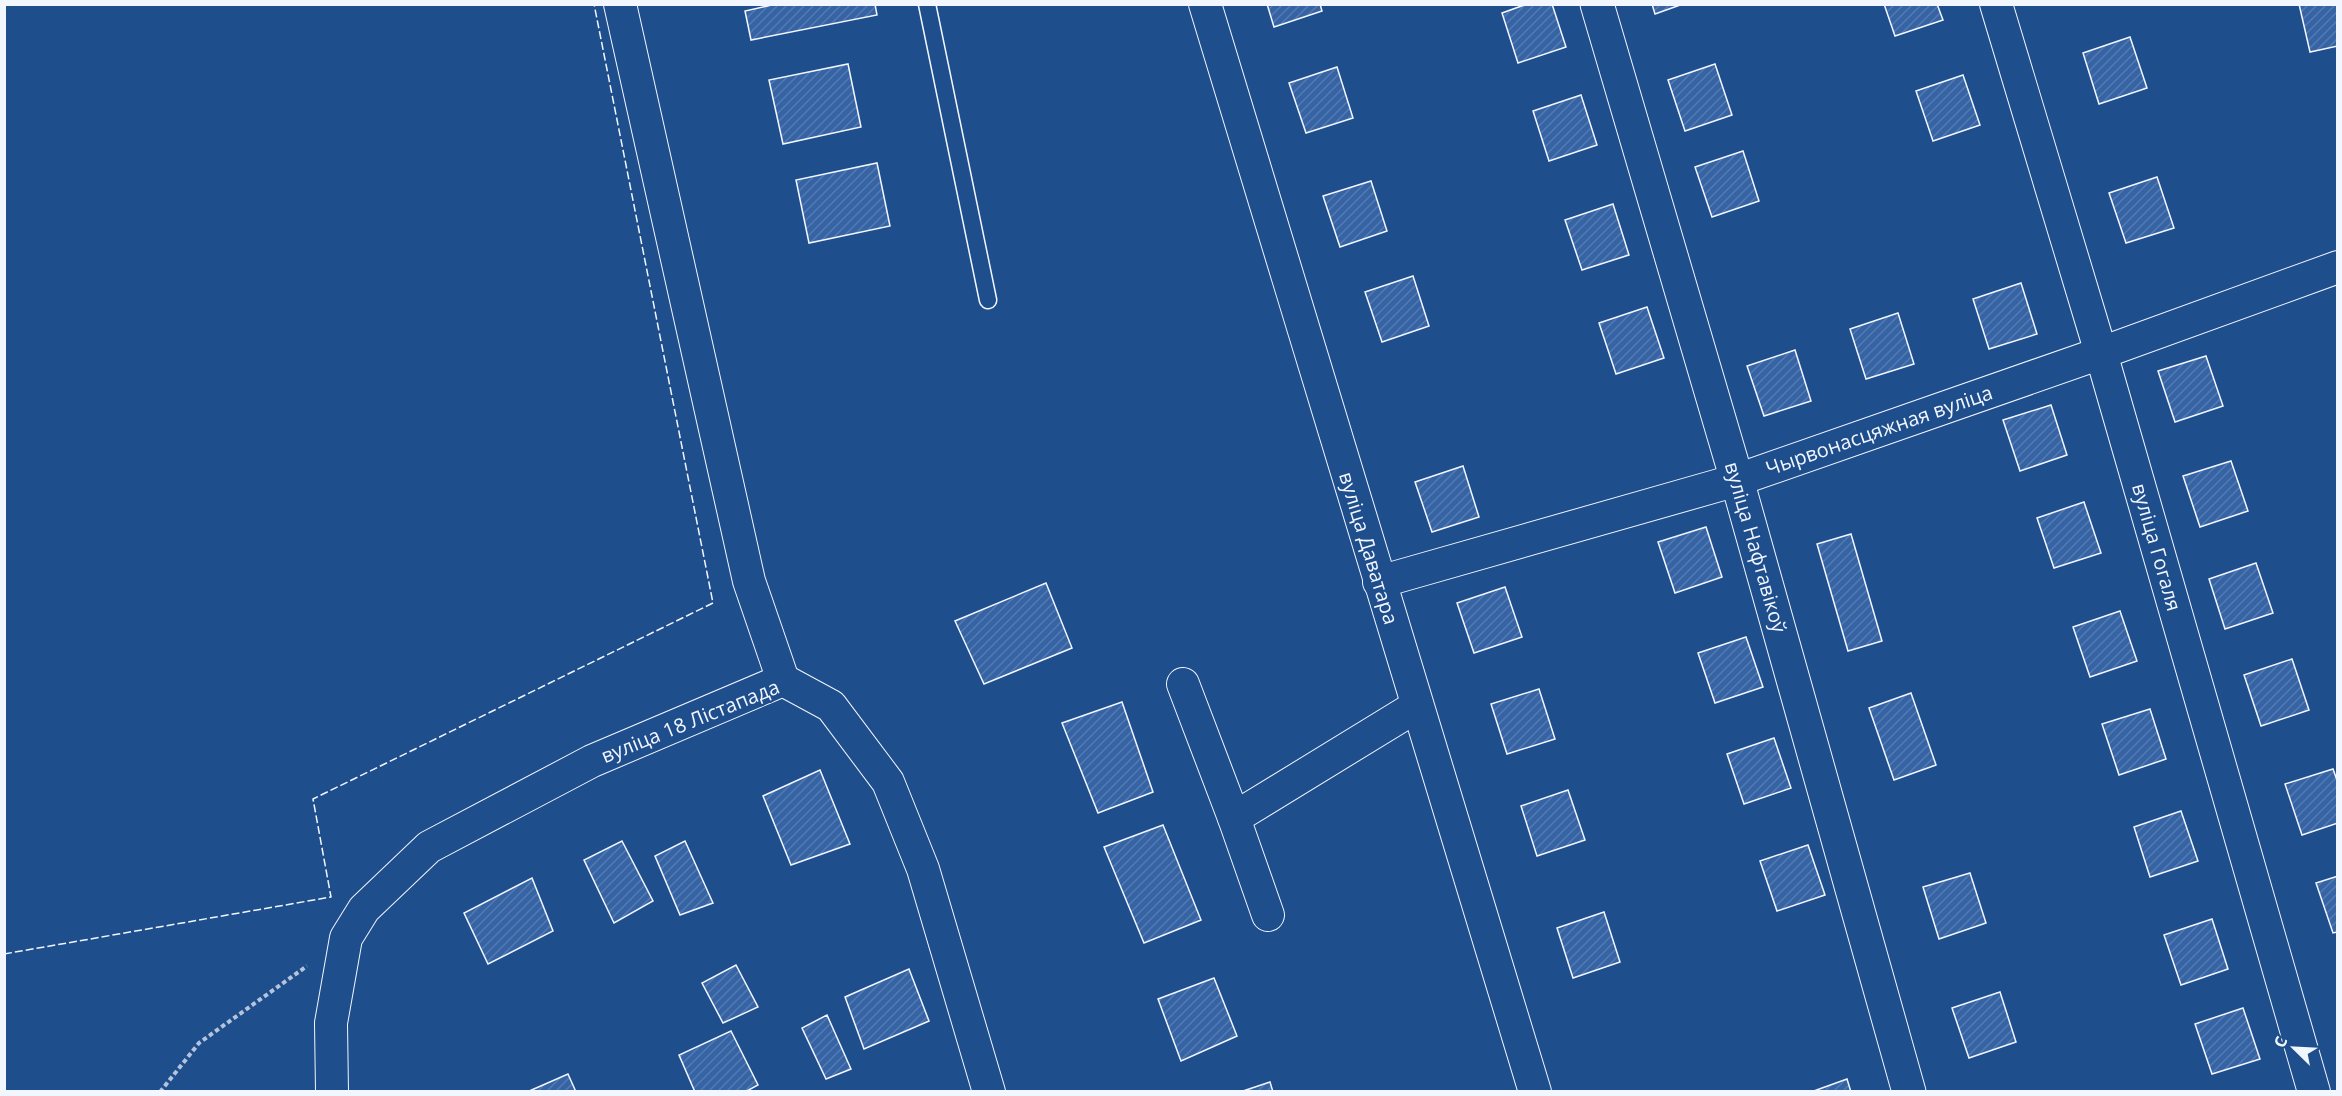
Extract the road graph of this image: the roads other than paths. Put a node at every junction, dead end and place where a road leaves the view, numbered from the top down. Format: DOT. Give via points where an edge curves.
graph roads {
  1 [pos="621,4"];
  2 [pos="927,4"];
  3 [pos="1205,4"];
  4 [pos="1597,4"];
  5 [pos="1996,4"];
  6 [pos="2337,267"];
  7 [pos="988,300"];
  8 [pos="2101,353"];
  9 [pos="1737,480"];
  10 [pos="1379,582"];
  11 [pos="783,680"];
  12 [pos="1183,684"];
  13 [pos="1417,706"];
  14 [pos="1234,818"];
  15 [pos="1268,915"];
  16 [pos="983,1090"];
  17 [pos="332,1092"];
  18 [pos="1535,1092"];
  19 [pos="1909,1092"];
  20 [pos="2314,1092"];
  1 -- 11 [label="street" via="749,581"];
  2 -- 7 [label="lane"];
  3 -- 10 [label="street, вуліца Даватара"];
  4 -- 9 [label="street, вуліца Нафтавікоў"];
  5 -- 8 [label="street, вуліца Гогаля"];
  6 -- 8 [label="street, Чырвонасцяжная вуліца"];
  8 -- 9 [label="street, Чырвонасцяжная вуліца"];
  8 -- 20 [label="street, вуліца Гогаля"];
  9 -- 10 [label="street, Чырвонасцяжная вуліца"];
  9 -- 19 [label="street, вуліца Нафтавікоў"];
  10 -- 13 [label="street, вуліца Даватара"];
  11 -- 16 [label="street, вуліца 18 Лістапада" via="831,706 888,782 923,869"];
  11 -- 17 [label="street, вуліца 18 Лістапада" via="592,761 429,847 364,909 346,938 331,1023"];
  12 -- 14 [label="street"];
  13 -- 14 [label="street"];
  13 -- 18 [label="street, вуліца Даватара"];
  14 -- 15 [label="street"];
}
